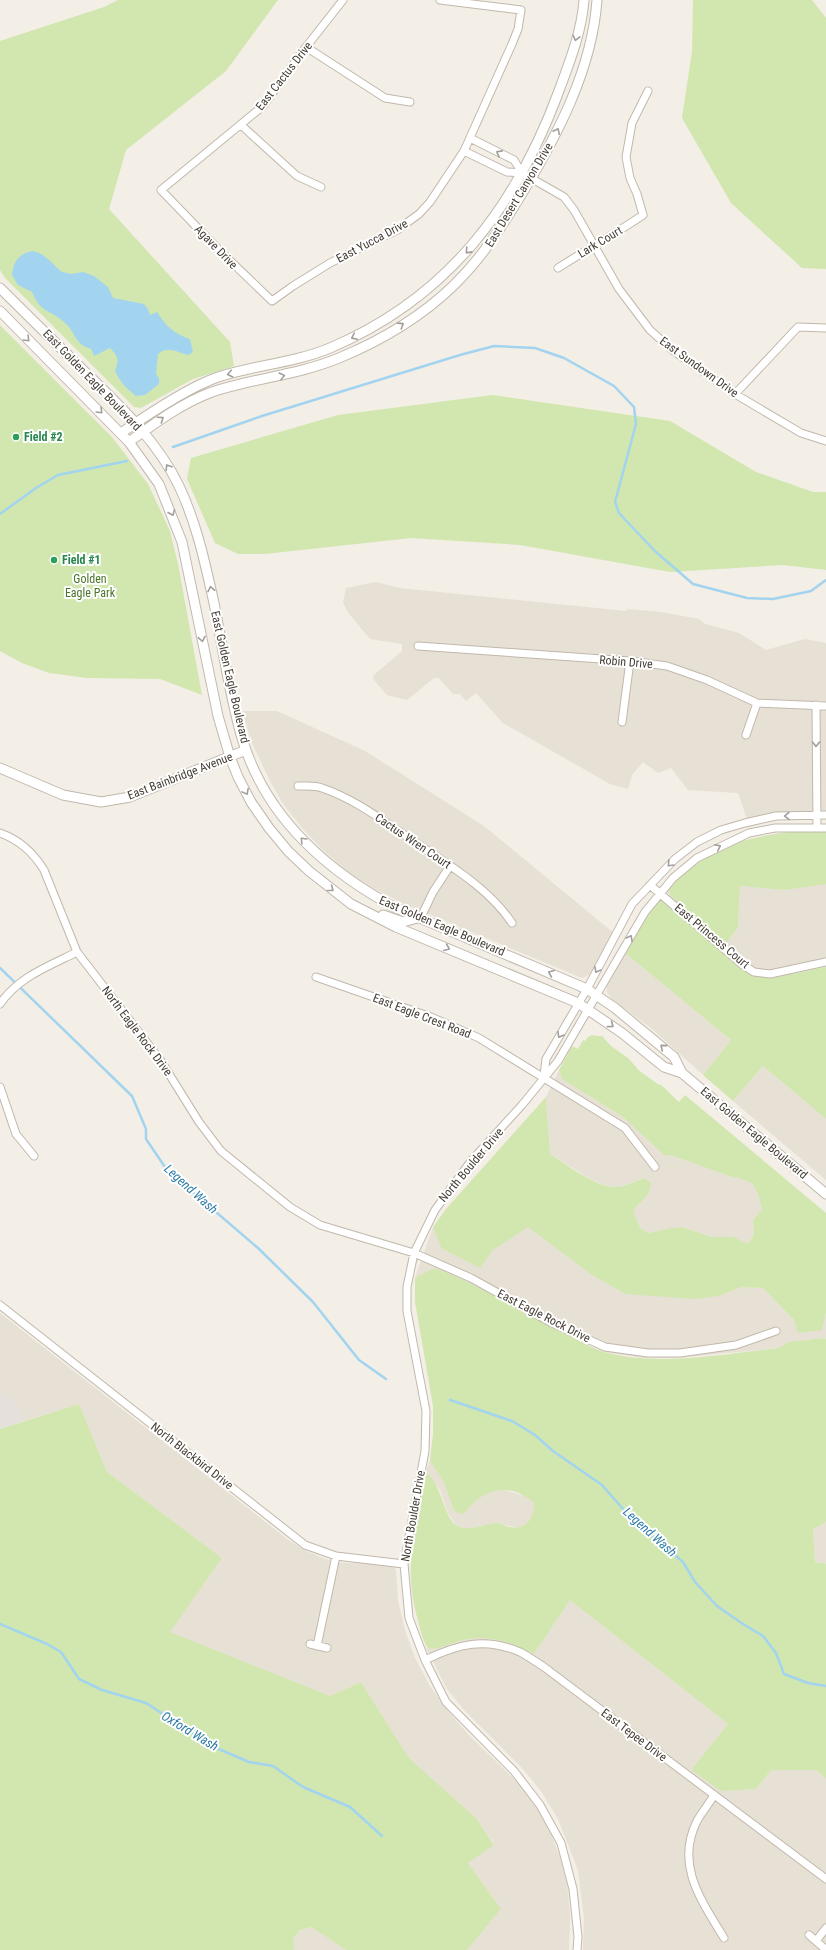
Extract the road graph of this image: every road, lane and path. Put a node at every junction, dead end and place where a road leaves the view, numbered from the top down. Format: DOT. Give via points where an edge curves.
graph roads {
  1 [pos="343,0"];
  2 [pos="440,0"];
  3 [pos="584,0"];
  4 [pos="597,0"];
  5 [pos="306,47"];
  6 [pos="648,91"];
  7 [pos="410,102"];
  8 [pos="241,125"];
  9 [pos="470,138"];
  10 [pos="464,151"];
  11 [pos="522,173"];
  12 [pos="531,179"];
  13 [pos="321,187"];
  14 [pos="161,190"];
  15 [pos="594,248"];
  16 [pos="558,268"];
  17 [pos="0,288"];
  18 [pos="272,301"];
  19 [pos="0,312"];
  20 [pos="826,328"];
  21 [pos="735,394"];
  22 [pos="135,423"];
  23 [pos="143,432"];
  24 [pos="121,433"];
  25 [pos="826,441"];
  26 [pos="129,442"];
  27 [pos="418,646"];
  28 [pos="630,662"];
  29 [pos="757,703"];
  30 [pos="816,705"];
  31 [pos="826,706"];
  32 [pos="622,722"];
  33 [pos="746,735"];
  34 [pos="246,750"];
  35 [pos="230,757"];
  36 [pos="0,768"];
  37 [pos="298,786"];
  38 [pos="816,815"];
  39 [pos="826,815"];
  40 [pos="817,828"];
  41 [pos="826,828"];
  42 [pos="0,833"];
  43 [pos="450,866"];
  44 [pos="650,885"];
  45 [pos="661,893"];
  46 [pos="351,904"];
  47 [pos="421,917"];
  48 [pos="512,923"];
  49 [pos="77,952"];
  50 [pos="826,962"];
  51 [pos="316,977"];
  52 [pos="586,989"];
  53 [pos="596,996"];
  54 [pos="578,1003"];
  55 [pos="0,1004"];
  56 [pos="587,1010"];
  57 [pos="682,1073"];
  58 [pos="544,1076"];
  59 [pos="0,1087"];
  60 [pos="34,1156"];
  61 [pos="655,1167"];
  62 [pos="826,1194"];
  63 [pos="320,1225"];
  64 [pos="414,1253"];
  65 [pos="0,1305"];
  66 [pos="776,1331"];
  67 [pos="336,1556"];
  68 [pos="404,1564"];
  69 [pos="327,1648"];
  70 [pos="425,1660"];
  71 [pos="714,1795"];
  72 [pos="826,1879"];
  73 [pos="826,1928"];
  74 [pos="809,1935"];
  75 [pos="724,1938"];
  76 [pos="816,1941"];
  77 [pos="824,1948"];
  78 [pos="577,1950"];
  1 -- 5 [label="street, East Cactus Drive"];
  2 -- 9 [label="street, East Yucca Drive" via="521,10 518,29"];
  3 -- 11 [label="street, East Desert Canyon Drive, one-way" via="570,60 546,126"];
  12 -- 4 [label="street, East Desert Canyon Drive, one-way" via="559,127 579,80 591,37"];
  5 -- 7 [label="street" via="385,98"];
  5 -- 8 [label="street, East Cactus Drive" via="264,106"];
  6 -- 15 [label="street, Lark Court" via="632,123 626,157 630,178 643,215"];
  8 -- 13 [label="street" via="297,176"];
  8 -- 14 [label="street, East Cactus Drive"];
  9 -- 10 [label="street, East Yucca Drive"];
  11 -- 9 [label="street, one-way" via="514,160"];
  10 -- 11 [label="street" via="507,172"];
  10 -- 18 [label="street, East Yucca Drive" via="419,214 396,230 330,263"];
  11 -- 12 [label="street, East Sundown Drive"];
  11 -- 22 [label="street, East Desert Canyon Drive, one-way" via="479,238 453,266 405,306 375,326 322,351 204,382"];
  12 -- 15 [label="street, East Sundown Drive" via="564,196"];
  23 -- 12 [label="street, East Desert Canyon Drive, one-way" via="197,398 338,359 374,342 406,322 452,288 470,268 500,230"];
  14 -- 18 [label="street, Agave Drive"];
  15 -- 16 [label="street, Lark Court"];
  15 -- 21 [label="street, East Sundown Drive" via="619,289 650,330 671,349"];
  17 -- 22 [label="street, East Golden Eagle Boulevard"];
  19 -- 24 [label="street, East Golden Eagle Boulevard, one-way"];
  20 -- 21 [label="street" via="798,327"];
  21 -- 25 [label="street, East Sundown Drive" via="801,433"];
  22 -- 23 [label="street, East Golden Eagle Boulevard"];
  22 -- 24 [label="street, East Desert Canyon Drive"];
  23 -- 26 [label="street, East Desert Canyon Drive"];
  34 -- 23 [label="street, East Golden Eagle Boulevard, one-way" via="198,534 178,484"];
  24 -- 26 [label="street, East Golden Eagle Boulevard"];
  26 -- 35 [label="street, East Golden Eagle Boulevard, one-way" via="159,484 182,542 218,716"];
  27 -- 28 [label="street, Robin Drive"];
  28 -- 29 [label="street, Robin Drive" via="667,666 707,680"];
  28 -- 32 [label="street"];
  29 -- 30 [label="street, Robin Drive"];
  29 -- 33 [label="street"];
  30 -- 31 [label="street, Robin Drive"];
  30 -- 38 [label="street, one-way"];
  34 -- 35 [label="street, East Bainbridge Avenue"];
  47 -- 34 [label="street, East Golden Eagle Boulevard, one-way" via="394,907 368,893 321,859 272,801"];
  35 -- 36 [label="street, East Bainbridge Avenue" via="130,797 101,802 64,795"];
  35 -- 46 [label="street, East Golden Eagle Boulevard, one-way" via="251,802 269,828 309,871"];
  37 -- 43 [label="street, Cactus Wren Court" via="320,787 341,795"];
  38 -- 39 [label="street, North Boulder Drive"];
  38 -- 40 [label="street"];
  38 -- 44 [label="street, North Boulder Drive, one-way" via="776,816 722,830 692,846 675,859"];
  40 -- 41 [label="street, North Boulder Drive"];
  45 -- 40 [label="street, North Boulder Drive, one-way" via="685,867 730,841 757,831 775,828"];
  42 -- 49 [label="street, North Eagle Rock Drive" via="25,846 37,859 44,870"];
  43 -- 47 [label="street"];
  43 -- 48 [label="street, Cactus Wren Court" via="494,900"];
  44 -- 45 [label="street, East Princess Court"];
  44 -- 52 [label="street, North Boulder Drive, one-way" via="632,904"];
  45 -- 50 [label="street, East Princess Court" via="754,972 770,974"];
  53 -- 45 [label="street, North Boulder Drive, one-way" via="645,912"];
  46 -- 47 [label="street" via="403,922"];
  46 -- 54 [label="street, East Golden Eagle Boulevard, one-way" via="396,927"];
  52 -- 47 [label="street, East Golden Eagle Boulevard, one-way"];
  49 -- 55 [label="street" via="26,978 15,986"];
  49 -- 63 [label="street, North Eagle Rock Drive" via="161,1061 199,1122 221,1151 290,1207"];
  51 -- 58 [label="street, East Eagle Crest Road" via="438,1020 479,1038"];
  52 -- 53 [label="street, East Golden Eagle Boulevard"];
  52 -- 54 [label="street, North Boulder Drive"];
  53 -- 56 [label="street, North Boulder Drive"];
  57 -- 53 [label="street, East Golden Eagle Boulevard, one-way" via="674,1056 615,1008"];
  54 -- 56 [label="street, East Golden Eagle Boulevard"];
  54 -- 58 [label="street, North Boulder Drive, one-way" via="546,1059"];
  56 -- 57 [label="street, East Golden Eagle Boulevard, one-way" via="664,1067"];
  56 -- 58 [label="street, North Boulder Drive" via="558,1060"];
  57 -- 62 [label="street, East Golden Eagle Boulevard"];
  58 -- 61 [label="street, East Eagle Crest Road" via="625,1128"];
  58 -- 64 [label="street, North Boulder Drive" via="522,1105 471,1161 435,1210"];
  59 -- 60 [label="street" via="16,1134"];
  63 -- 64 [label="street, East Eagle Rock Drive"];
  64 -- 66 [label="street, East Eagle Rock Drive" via="472,1278 552,1323 605,1346 648,1353 680,1353 736,1346"];
  64 -- 68 [label="street, North Boulder Drive" via="407,1287 407,1311 426,1411 425,1451"];
  65 -- 67 [label="street, North Blackbird Drive" via="305,1545"];
  67 -- 68 [label="street, North Blackbird Drive"];
  67 -- 69 [label="street" via="314,1645"];
  68 -- 70 [label="street, North Boulder Drive" via="409,1618"];
  70 -- 71 [label="street, East Tepee Drive" via="476,1642 520,1652 544,1667"];
  70 -- 78 [label="street, North Boulder Drive" via="446,1702 514,1770 540,1805 561,1844 573,1889"];
  71 -- 72 [label="street, East Tepee Drive"];
  71 -- 75 [label="street" via="697,1821 687,1855 697,1892"];
  73 -- 76 [label="street"];
  74 -- 76 [label="street"];
  76 -- 77 [label="street"];
}
